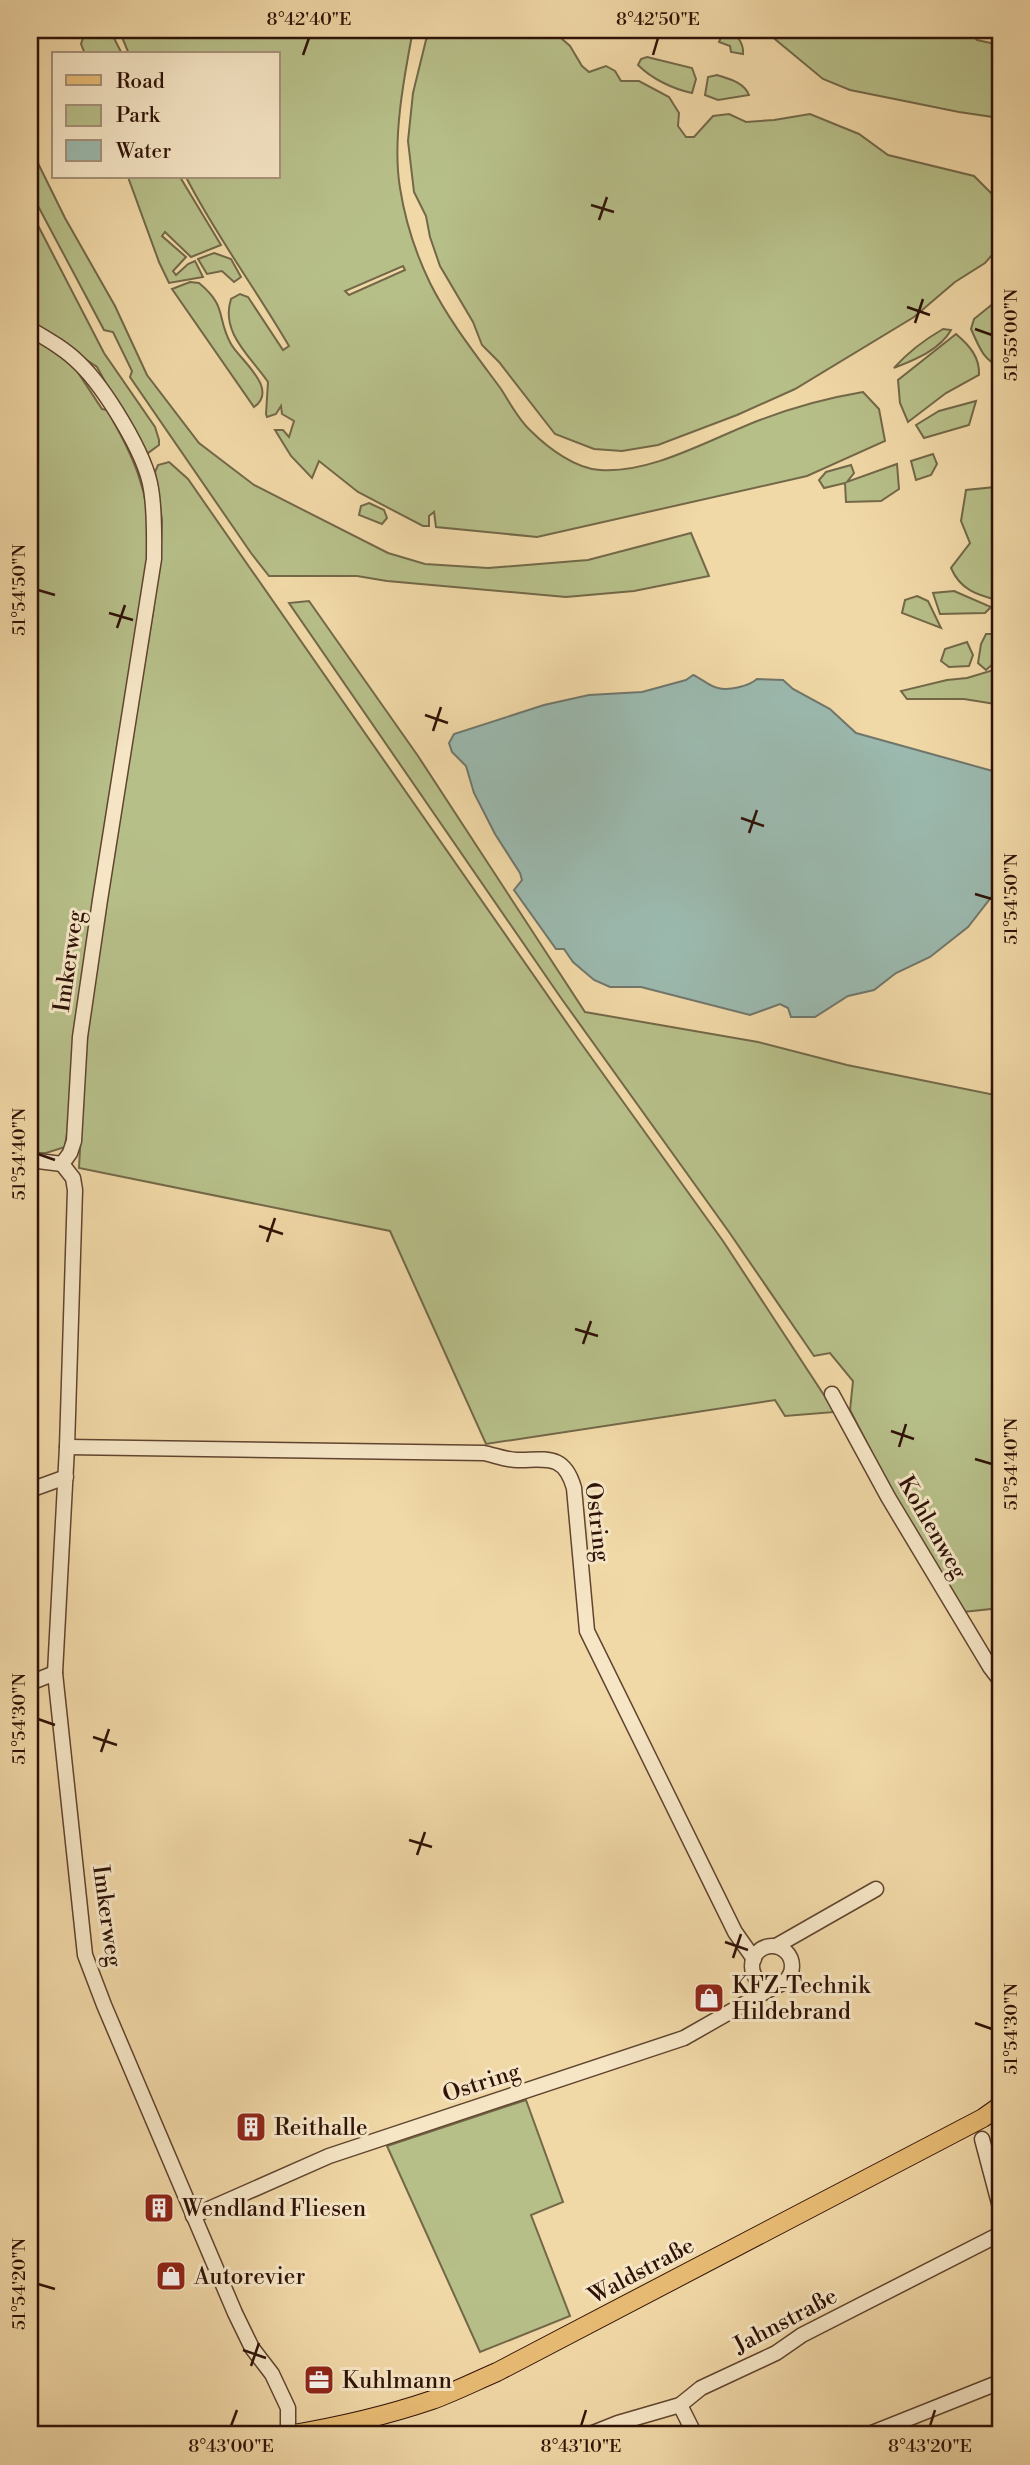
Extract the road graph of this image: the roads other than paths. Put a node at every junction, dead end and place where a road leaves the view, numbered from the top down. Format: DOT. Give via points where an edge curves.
graph roads {
  1 [pos="30,329"];
  2 [pos="30,1160"];
  3 [pos="62,1164"];
  4 [pos="832,1394"];
  5 [pos="67,1447"];
  6 [pos="66,1477"];
  7 [pos="30,1490"];
  8 [pos="55,1674"];
  9 [pos="1000,1681"];
  10 [pos="30,1682"];
  11 [pos="876,1889"];
  12 [pos="776,1946"];
  13 [pos="754,1959"];
  14 [pos="779,1984"];
  15 [pos="1000,2106"];
  16 [pos="982,2139"];
  17 [pos="1000,2207"];
  18 [pos="193,2216"];
  19 [pos="1000,2234"];
  20 [pos="1000,2382"];
  21 [pos="680,2405"];
  22 [pos="288,2435"];
  23 [pos="588,2435"];
  24 [pos="695,2435"];
  25 [pos="866,2435"];
  1 -- 3 [label="street, Imkerweg" via="79,363 109,401 143,463 155,520 154,559 80,1037 74,1141"];
  2 -- 3 [label="street"];
  3 -- 5 [label="street, Imkerweg" via="73,1178 75,1190"];
  4 -- 9 [label="street, Kohlenweg" via="888,1497"];
  5 -- 6 [label="street, Imkerweg"];
  5 -- 13 [label="street, Ostring" via="484,1453 559,1462 574,1488 587,1631 735,1932"];
  6 -- 7 [label="street"];
  6 -- 8 [label="street, Imkerweg"];
  8 -- 10 [label="street"];
  8 -- 18 [label="street, Imkerweg" via="85,1955"];
  11 -- 12 [label="street"];
  12 -- 13 [label="street" via="760,1950"];
  12 -- 14 [label="street" via="788,1954 792,1968"];
  13 -- 14 [label="street" via="753,1970 759,1980"];
  14 -- 18 [label="street, Ostring" via="684,2038 329,2156"];
  15 -- 22 [label="main road, Waldstraße" via="498,2372 398,2410"];
  16 -- 17 [label="street"];
  18 -- 22 [label="street, Imkerweg" via="252,2348 272,2374 288,2408"];
  19 -- 21 [label="street, Jahnstraße" via="701,2388"];
  20 -- 25 [label="street"];
  21 -- 23 [label="street, Jahnstraße"];
  21 -- 24 [label="street"];
}
